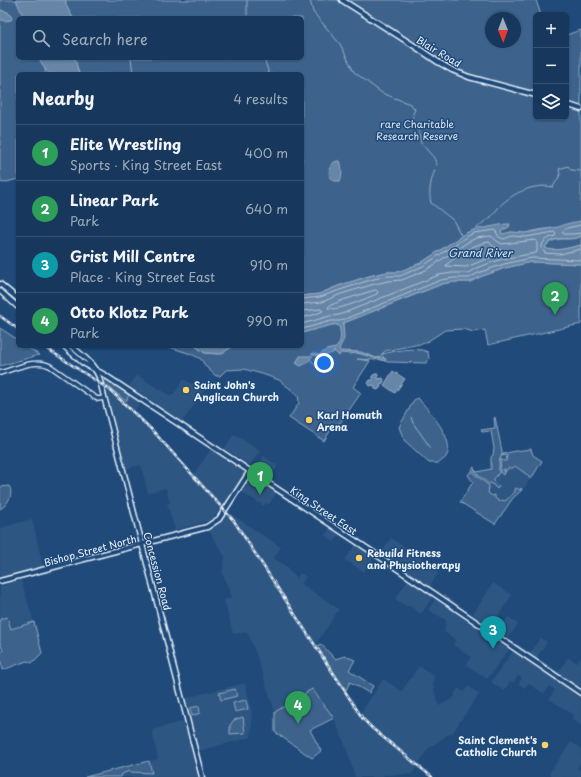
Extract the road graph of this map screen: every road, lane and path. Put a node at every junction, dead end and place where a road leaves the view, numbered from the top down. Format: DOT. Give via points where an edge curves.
graph roads {
  1 [pos="342,0"];
  2 [pos="533,94"];
  3 [pos="569,105"];
  4 [pos="581,109"];
  5 [pos="0,284"];
  6 [pos="0,291"];
  7 [pos="16,298"];
  8 [pos="16,305"];
  9 [pos="67,348"];
  10 [pos="73,348"];
  11 [pos="96,371"];
  12 [pos="0,373"];
  13 [pos="104,398"];
  14 [pos="250,471"];
  15 [pos="143,544"];
  16 [pos="0,582"];
  17 [pos="581,693"];
  18 [pos="202,777"];
  1 -- 2 [label="main road, Blair Road" via="452,70"];
  3 -- 4 [label="main road"];
  5 -- 7 [label="main road"];
  6 -- 8 [label="main road"];
  9 -- 11 [label="main road, King Street East"];
  10 -- 11 [label="main road"];
  11 -- 13 [label="main road, Concession Road"];
  11 -- 14 [label="main road, King Street East"];
  12 -- 13 [label="street" via="44,363 98,399"];
  13 -- 15 [label="main road, Concession Road"];
  14 -- 15 [label="main road, Bishop Street North" via="214,523"];
  14 -- 17 [label="main road, King Street East"];
  15 -- 16 [label="main road, Bishop Street North"];
  15 -- 18 [label="main road, Concession Road"];
}
